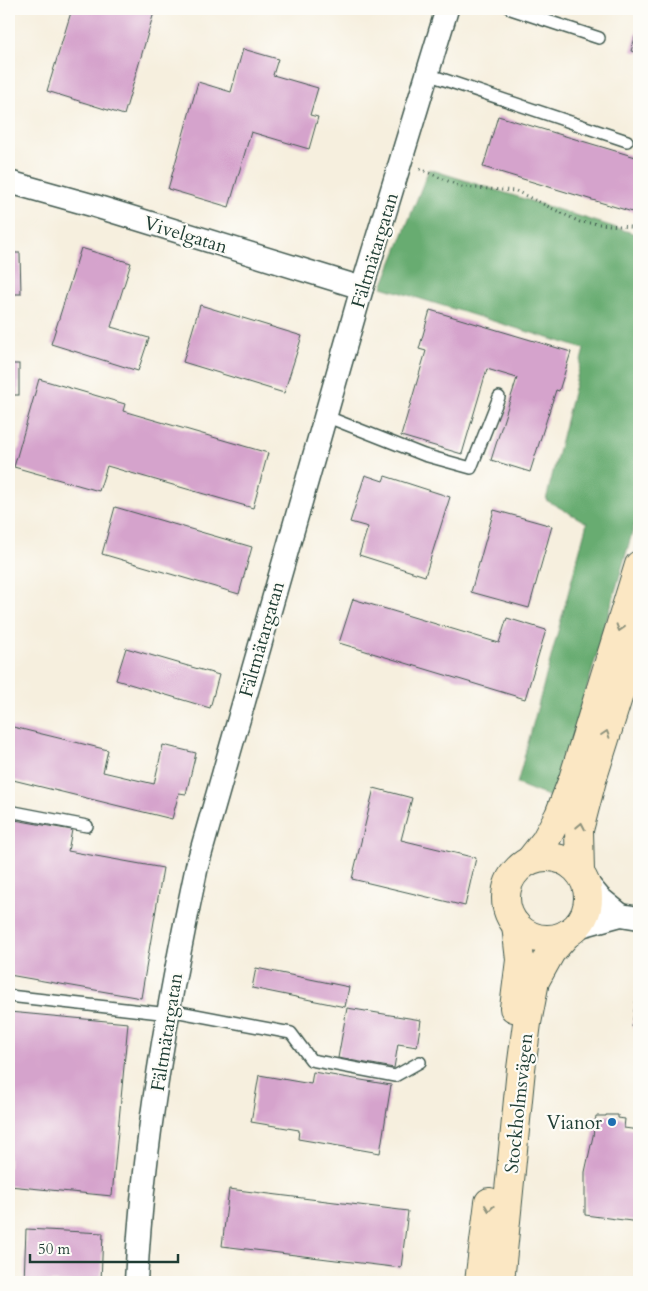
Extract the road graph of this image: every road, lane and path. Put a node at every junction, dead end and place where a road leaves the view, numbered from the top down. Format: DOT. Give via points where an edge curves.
graph roads {
  1 [pos="447,9"];
  2 [pos="511,9"];
  3 [pos="599,38"];
  4 [pos="427,74"];
  5 [pos="627,141"];
  6 [pos="401,161"];
  7 [pos="9,182"];
  8 [pos="639,228"];
  9 [pos="362,288"];
  10 [pos="499,397"];
  11 [pos="325,416"];
  12 [pos="639,565"];
  13 [pos="639,631"];
  14 [pos="9,811"];
  15 [pos="87,826"];
  16 [pos="530,860"];
  17 [pos="582,876"];
  18 [pos="630,916"];
  19 [pos="516,925"];
  20 [pos="571,931"];
  21 [pos="9,996"];
  22 [pos="169,1012"];
  23 [pos="420,1062"];
  24 [pos="136,1282"];
  25 [pos="479,1282"];
  26 [pos="500,1282"];
  1 -- 4 [label="street, Fältmätargatan"];
  2 -- 3 [label="lane"];
  4 -- 5 [label="lane"];
  4 -- 6 [label="street, Fältmätargatan"];
  6 -- 8 [label="path" via="462,186 516,191 580,222"];
  6 -- 9 [label="street, Fältmätargatan"];
  7 -- 9 [label="street, Vivelgatan"];
  9 -- 11 [label="street, Fältmätargatan"];
  10 -- 11 [label="lane" via="471,468 424,454"];
  11 -- 22 [label="street, Fältmätargatan" via="196,866"];
  12 -- 16 [label="main road, one-way" via="559,815"];
  17 -- 13 [label="main road, one-way" via="580,830 592,780"];
  14 -- 15 [label="lane"];
  16 -- 17 [label="main road" via="540,857 560,859 575,866"];
  16 -- 19 [label="main road" via="517,870 506,894 506,904"];
  17 -- 18 [label="street" via="600,898"];
  17 -- 20 [label="main road" via="588,903 584,917"];
  18 -- 20 [label="street"];
  19 -- 20 [label="main road" via="537,938 552,938"];
  19 -- 25 [label="main road, Stockholmsvägen, one-way" via="520,960"];
  20 -- 26 [label="main road, Stockholmsvägen" via="551,952 535,981 521,1069"];
  21 -- 22 [label="lane"];
  22 -- 23 [label="lane" via="291,1033 311,1060 395,1076"];
  22 -- 24 [label="street, Fältmätargatan" via="140,1215"];
}
